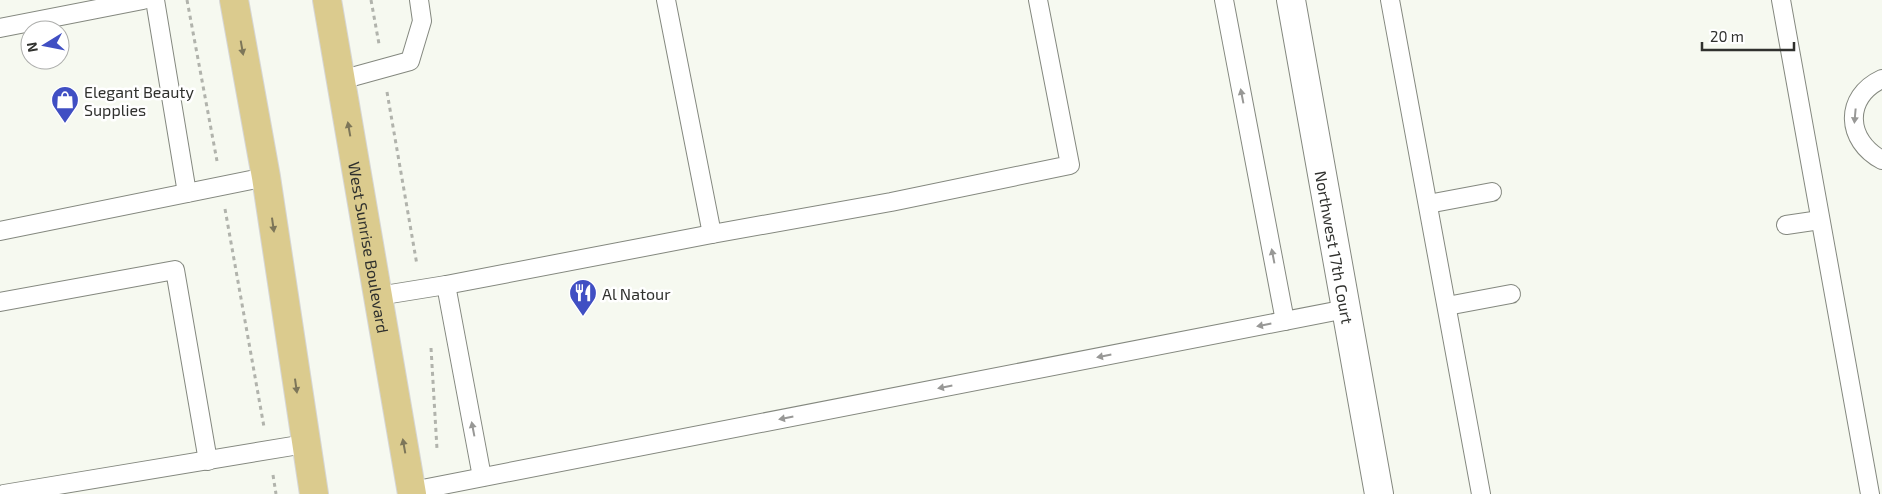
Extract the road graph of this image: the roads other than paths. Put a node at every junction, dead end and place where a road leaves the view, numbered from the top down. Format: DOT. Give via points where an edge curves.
graph roads {
  1 [pos="143,0"];
  2 [pos="155,0"];
  3 [pos="234,0"];
  4 [pos="327,0"];
  5 [pos="419,0"];
  6 [pos="666,0"];
  7 [pos="1038,0"];
  8 [pos="1224,0"];
  9 [pos="1291,0"];
  10 [pos="1390,0"];
  11 [pos="1781,0"];
  12 [pos="0,28"];
  13 [pos="1882,79"];
  14 [pos="341,80"];
  15 [pos="1882,160"];
  16 [pos="266,177"];
  17 [pos="1492,192"];
  18 [pos="187,193"];
  19 [pos="1428,204"];
  20 [pos="1820,220"];
  21 [pos="1786,225"];
  22 [pos="0,231"];
  23 [pos="712,234"];
  24 [pos="446,285"];
  25 [pos="1511,294"];
  26 [pos="378,296"];
  27 [pos="0,302"];
  28 [pos="1447,306"];
  29 [pos="1346,309"];
  30 [pos="1285,321"];
  31 [pos="305,444"];
  32 [pos="208,461"];
  33 [pos="482,477"];
  34 [pos="412,493"];
  35 [pos="4,494"];
  36 [pos="314,494"];
  37 [pos="1379,494"];
  38 [pos="1481,494"];
  39 [pos="1870,494"];
  1 -- 12 [label="lane"];
  2 -- 18 [label="lane"];
  3 -- 16 [label="highway, one-way"];
  4 -- 14 [label="highway, West Sunrise Boulevard"];
  5 -- 14 [label="lane" via="422,21 410,61"];
  6 -- 23 [label="lane"];
  7 -- 23 [label="lane" via="1070,165"];
  30 -- 8 [label="lane, one-way"];
  9 -- 29 [label="street, Northwest 17th Court"];
  10 -- 19 [label="lane"];
  11 -- 20 [label="lane"];
  13 -- 15 [label="lane, one-way" via="1864,92 1854,116 1860,143"];
  26 -- 14 [label="highway, West Sunrise Boulevard, one-way"];
  16 -- 18 [label="lane"];
  16 -- 31 [label="highway, one-way"];
  17 -- 19 [label="lane"];
  18 -- 22 [label="lane"];
  19 -- 28 [label="lane"];
  20 -- 21 [label="lane"];
  20 -- 39 [label="lane"];
  23 -- 24 [label="lane"];
  24 -- 26 [label="lane"];
  33 -- 24 [label="lane, one-way"];
  25 -- 28 [label="lane"];
  34 -- 26 [label="highway, West Sunrise Boulevard, one-way"];
  27 -- 32 [label="lane" via="175,270"];
  28 -- 38 [label="lane"];
  29 -- 30 [label="lane"];
  29 -- 37 [label="street, Northwest 17th Court"];
  30 -- 33 [label="lane, one-way"];
  31 -- 32 [label="lane"];
  31 -- 36 [label="highway"];
  32 -- 35 [label="lane"];
  33 -- 34 [label="lane"];
}
